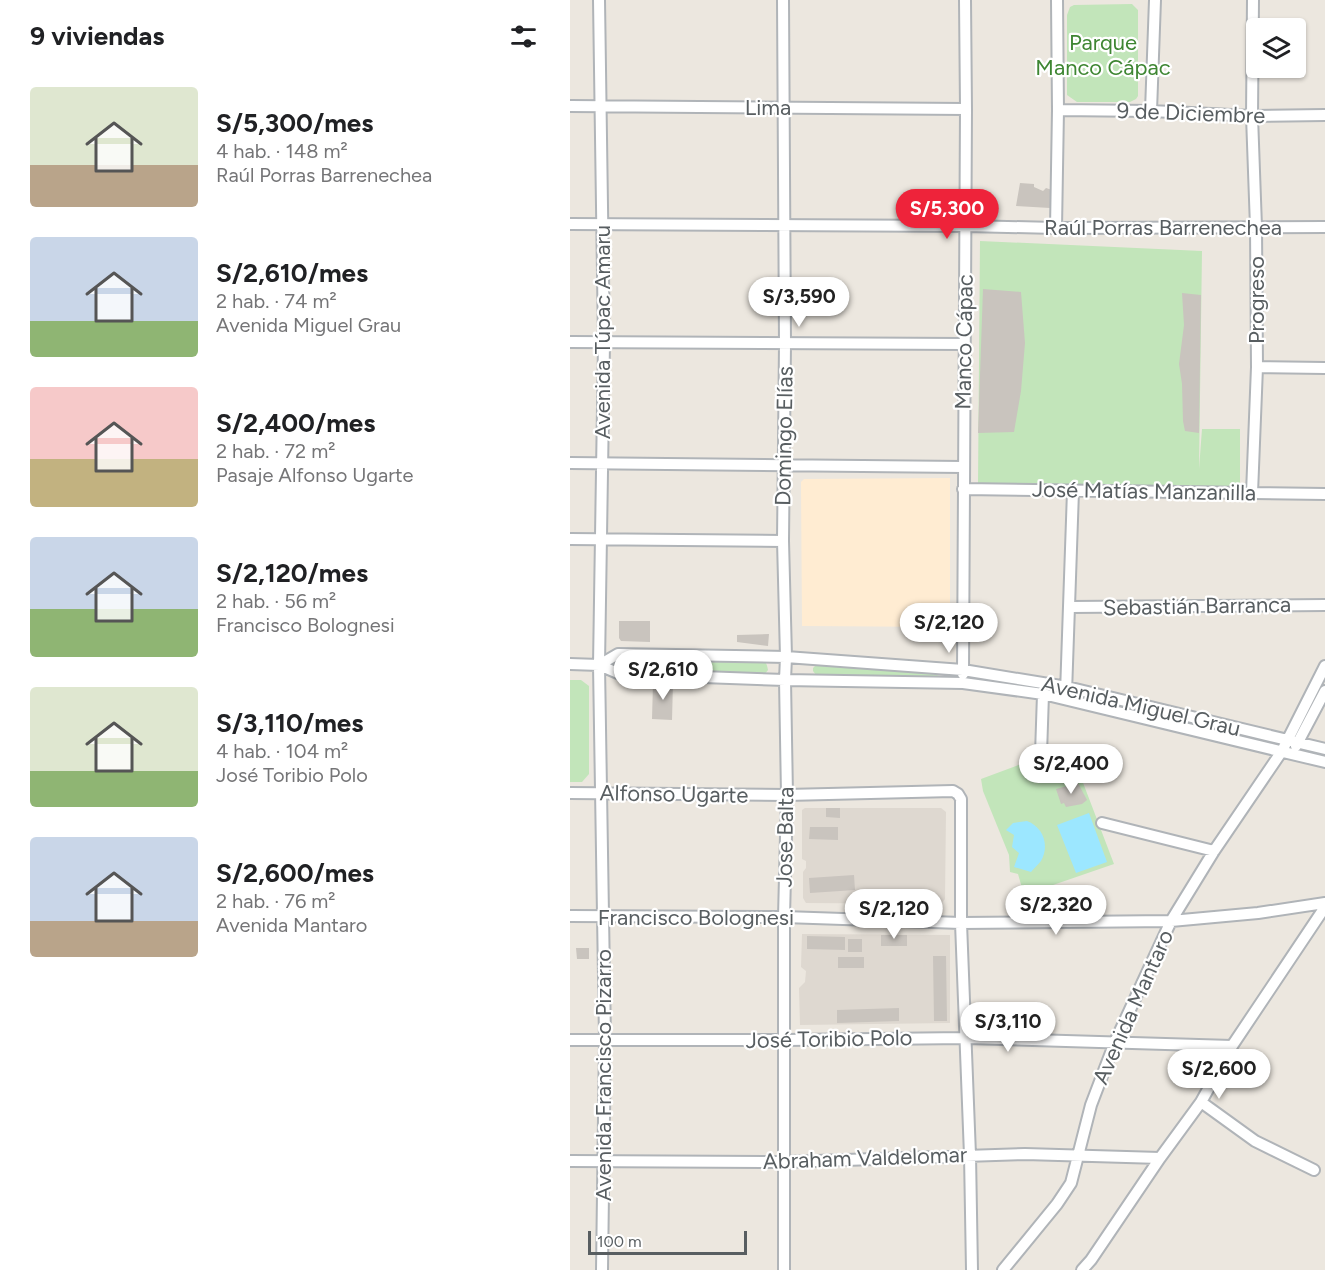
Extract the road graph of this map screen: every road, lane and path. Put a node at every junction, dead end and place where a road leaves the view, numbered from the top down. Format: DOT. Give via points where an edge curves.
graph roads {
  1 [pos="599,0"];
  2 [pos="783,0"];
  3 [pos="964,0"];
  4 [pos="1057,0"];
  5 [pos="1155,0"];
  6 [pos="1253,0"];
  7 [pos="570,106"];
  8 [pos="600,106"];
  9 [pos="784,107"];
  10 [pos="966,109"];
  11 [pos="1058,110"];
  12 [pos="1151,111"];
  13 [pos="1325,115"];
  14 [pos="1252,116"];
  15 [pos="570,224"];
  16 [pos="602,224"];
  17 [pos="784,225"];
  18 [pos="966,226"];
  19 [pos="1256,227"];
  20 [pos="1325,227"];
  21 [pos="1056,228"];
  22 [pos="570,342"];
  23 [pos="604,343"];
  24 [pos="785,344"];
  25 [pos="964,344"];
  26 [pos="1257,367"];
  27 [pos="1325,368"];
  28 [pos="570,463"];
  29 [pos="602,463"];
  30 [pos="784,465"];
  31 [pos="963,466"];
  32 [pos="963,489"];
  33 [pos="1073,491"];
  34 [pos="1252,493"];
  35 [pos="1325,494"];
  36 [pos="600,538"];
  37 [pos="570,539"];
  38 [pos="783,541"];
  39 [pos="1325,605"];
  40 [pos="1070,607"];
  41 [pos="786,657"];
  42 [pos="570,664"];
  43 [pos="599,665"];
  44 [pos="1325,666"];
  45 [pos="963,670"];
  46 [pos="784,680"];
  47 [pos="963,683"];
  48 [pos="1067,687"];
  49 [pos="1325,691"];
  50 [pos="1043,694"];
  51 [pos="1066,699"];
  52 [pos="1293,741"];
  53 [pos="1325,749"];
  54 [pos="1286,753"];
  55 [pos="1041,754"];
  56 [pos="1325,762"];
  57 [pos="570,793"];
  58 [pos="602,793"];
  59 [pos="787,795"];
  60 [pos="1102,823"];
  61 [pos="1214,850"];
  62 [pos="1325,903"];
  63 [pos="1325,908"];
  64 [pos="570,916"];
  65 [pos="603,916"];
  66 [pos="784,917"];
  67 [pos="1171,921"];
  68 [pos="961,923"];
  69 [pos="966,1038"];
  70 [pos="605,1039"];
  71 [pos="570,1040"];
  72 [pos="785,1040"];
  73 [pos="1115,1042"];
  74 [pos="1232,1046"];
  75 [pos="1201,1102"];
  76 [pos="970,1155"];
  77 [pos="1078,1155"];
  78 [pos="1160,1158"];
  79 [pos="570,1161"];
  80 [pos="603,1161"];
  81 [pos="785,1162"];
  82 [pos="1314,1170"];
  83 [pos="602,1270"];
  84 [pos="784,1270"];
  85 [pos="972,1270"];
  86 [pos="1003,1270"];
  87 [pos="1083,1270"];
  1 -- 8 [label="street, Avenida Túpac Amaru"];
  2 -- 9 [label="street, Domingo Elías"];
  3 -- 10 [label="street, Manco Cápac"];
  4 -- 11 [label="street"];
  5 -- 12 [label="street"];
  6 -- 14 [label="street, Progreso"];
  7 -- 8 [label="street, Lima"];
  8 -- 9 [label="street, Lima"];
  8 -- 16 [label="street, Avenida Túpac Amaru"];
  9 -- 10 [label="street, Lima"];
  9 -- 17 [label="street, Domingo Elías"];
  10 -- 18 [label="street, Manco Cápac"];
  11 -- 12 [label="street, 9 de Diciembre"];
  11 -- 21 [label="street"];
  12 -- 14 [label="street, 9 de Diciembre"];
  13 -- 14 [label="street, 9 de Diciembre"];
  14 -- 19 [label="street, Progreso"];
  15 -- 16 [label="street, Raúl Porras Barrenechea"];
  16 -- 17 [label="street, Raúl Porras Barrenechea"];
  16 -- 23 [label="street, Avenida Túpac Amaru"];
  17 -- 18 [label="street, Raúl Porras Barrenechea"];
  17 -- 24 [label="street, Domingo Elías"];
  18 -- 21 [label="street, Raúl Porras Barrenechea"];
  18 -- 25 [label="street, Manco Cápac"];
  19 -- 20 [label="street, Raúl Porras Barrenechea"];
  19 -- 21 [label="street, Raúl Porras Barrenechea"];
  19 -- 26 [label="street, Progreso"];
  22 -- 23 [label="street"];
  23 -- 24 [label="street"];
  23 -- 29 [label="street, Avenida Túpac Amaru"];
  24 -- 25 [label="street"];
  24 -- 30 [label="street, Domingo Elías"];
  25 -- 31 [label="street, Manco Cápac"];
  26 -- 27 [label="street"];
  26 -- 34 [label="street, Progreso"];
  28 -- 29 [label="street"];
  29 -- 30 [label="street"];
  29 -- 36 [label="street, Avenida Túpac Amaru"];
  30 -- 31 [label="street"];
  30 -- 38 [label="street, Domingo Elías"];
  31 -- 32 [label="street, Manco Cápac"];
  32 -- 33 [label="street, José Matías Manzanilla"];
  32 -- 45 [label="street, Manco Cápac"];
  33 -- 34 [label="street, José Matías Manzanilla"];
  33 -- 40 [label="street"];
  34 -- 35 [label="street, José Matías Manzanilla"];
  36 -- 37 [label="street"];
  36 -- 38 [label="street"];
  36 -- 43 [label="street, Avenida Túpac Amaru"];
  38 -- 41 [label="street, Domingo Elías"];
  39 -- 40 [label="street, Sebastián Barranca"];
  40 -- 48 [label="street"];
  41 -- 43 [label="street, Avenida Miguel Grau" via="618,654"];
  41 -- 45 [label="street, Avenida Miguel Grau"];
  41 -- 46 [label="street, Jose Balta"];
  42 -- 43 [label="street, Avenida Miguel Grau"];
  43 -- 46 [label="street, Avenida Miguel Grau" via="620,674"];
  43 -- 58 [label="street, Avenida Francisco Pizarro"];
  44 -- 52 [label="street"];
  45 -- 47 [label="street, Manco Cápac"];
  45 -- 48 [label="street, Avenida Miguel Grau"];
  46 -- 47 [label="street, Avenida Miguel Grau"];
  46 -- 59 [label="street, Jose Balta"];
  47 -- 50 [label="street, Avenida Miguel Grau"];
  48 -- 51 [label="street"];
  48 -- 52 [label="street, Avenida Miguel Grau"];
  49 -- 52 [label="street, Avenida Mantaro"];
  50 -- 51 [label="street, Avenida Miguel Grau"];
  50 -- 55 [label="street"];
  51 -- 54 [label="street, Avenida Miguel Grau"];
  52 -- 53 [label="street, Avenida Miguel Grau"];
  52 -- 54 [label="street, Avenida Mantaro"];
  54 -- 56 [label="street, Avenida Miguel Grau"];
  54 -- 61 [label="street, Avenida Mantaro"];
  57 -- 58 [label="street, Alfonso Ugarte"];
  58 -- 59 [label="street, Alfonso Ugarte"];
  58 -- 65 [label="street, Avenida Francisco Pizarro"];
  59 -- 66 [label="street, Jose Balta"];
  59 -- 68 [label="street, Alfonso Ugarte" via="952,791 958,794"];
  60 -- 61 [label="street"];
  61 -- 67 [label="street, Avenida Mantaro"];
  62 -- 67 [label="street, Francisco Bolognesi"];
  63 -- 74 [label="street"];
  64 -- 65 [label="street, Francisco Bolognesi"];
  65 -- 66 [label="street, Francisco Bolognesi"];
  65 -- 70 [label="street, Avenida Francisco Pizarro"];
  66 -- 68 [label="street, Francisco Bolognesi"];
  66 -- 72 [label="street, Jose Balta"];
  67 -- 68 [label="street, Francisco Bolognesi"];
  67 -- 73 [label="street, Avenida Mantaro"];
  68 -- 69 [label="street"];
  69 -- 72 [label="street, José Toribio Polo"];
  69 -- 73 [label="street, José Toribio Polo"];
  69 -- 76 [label="street"];
  70 -- 71 [label="street, José Toribio Polo"];
  70 -- 72 [label="street, José Toribio Polo"];
  70 -- 80 [label="street, Avenida Francisco Pizarro"];
  72 -- 81 [label="street, Jose Balta"];
  73 -- 74 [label="street, José Toribio Polo"];
  73 -- 77 [label="street, Avenida Mantaro" via="1091,1105"];
  74 -- 75 [label="street"];
  75 -- 78 [label="street"];
  75 -- 82 [label="street" via="1255,1141"];
  76 -- 77 [label="street, Abraham Valdelomar"];
  76 -- 81 [label="street, Abraham Valdelomar"];
  76 -- 85 [label="street"];
  77 -- 78 [label="street, Abraham Valdelomar"];
  77 -- 86 [label="street, Avenida Mantaro" via="1071,1183"];
  78 -- 87 [label="street"];
  79 -- 80 [label="street, Abraham Valdelomar"];
  80 -- 81 [label="street, Abraham Valdelomar"];
  80 -- 83 [label="street, Avenida Francisco Pizarro"];
  81 -- 84 [label="street, Jose Balta"];
}
